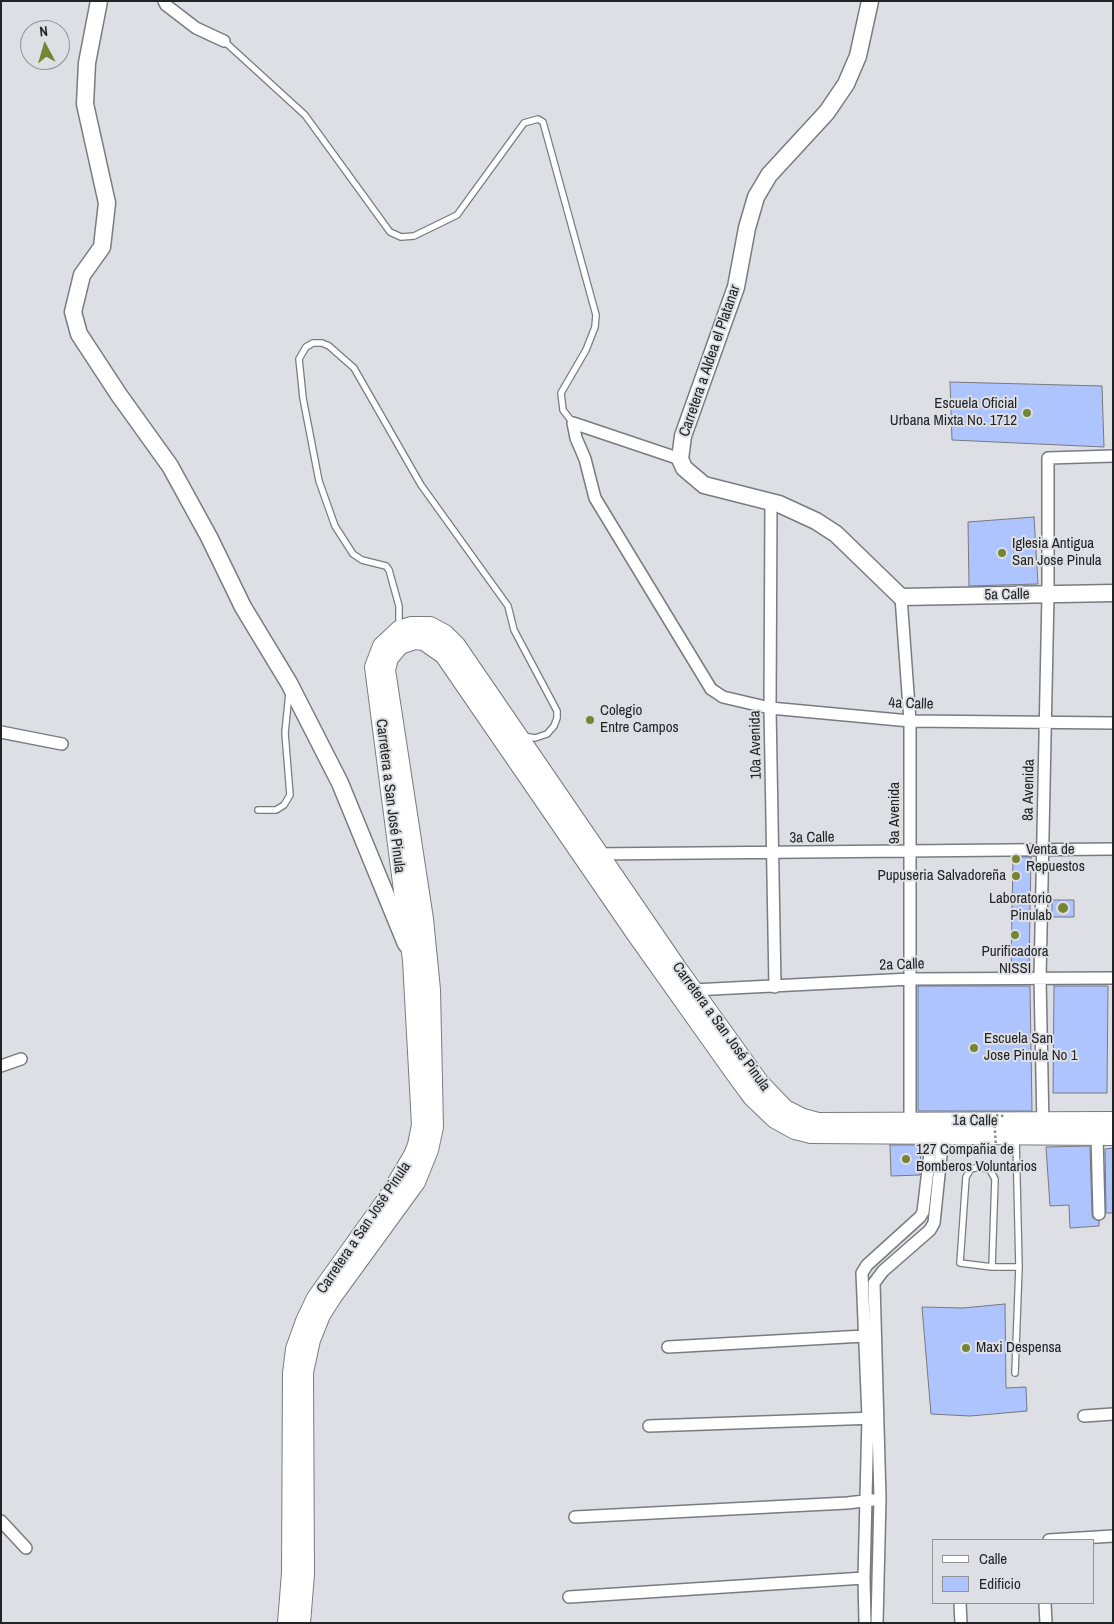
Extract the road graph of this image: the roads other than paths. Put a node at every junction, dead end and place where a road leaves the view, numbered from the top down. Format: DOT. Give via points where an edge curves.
graph roads {
  1 [pos="99,1"];
  2 [pos="164,1"];
  3 [pos="870,1"];
  4 [pos="224,41"];
  5 [pos="573,423"];
  6 [pos="1113,456"];
  7 [pos="680,459"];
  8 [pos="771,502"];
  9 [pos="1113,593"];
  10 [pos="1048,594"];
  11 [pos="901,597"];
  12 [pos="399,630"];
  13 [pos="290,683"];
  14 [pos="770,708"];
  15 [pos="910,720"];
  16 [pos="1046,723"];
  17 [pos="1113,723"];
  18 [pos="1,732"];
  19 [pos="518,735"];
  20 [pos="62,744"];
  21 [pos="258,810"];
  22 [pos="1113,849"];
  23 [pos="1043,850"];
  24 [pos="910,851"];
  25 [pos="600,853"];
  26 [pos="773,853"];
  27 [pos="582,856"];
  28 [pos="412,960"];
  29 [pos="1040,978"];
  30 [pos="1113,978"];
  31 [pos="910,979"];
  32 [pos="775,987"];
  33 [pos="693,990"];
  34 [pos="20,1059"];
  35 [pos="1,1066"];
  36 [pos="910,1120"];
  37 [pos="837,1128"];
  38 [pos="1105,1129"];
  39 [pos="1043,1130"];
  40 [pos="937,1136"];
  41 [pos="1016,1137"];
  42 [pos="1099,1214"];
  43 [pos="992,1267"];
  44 [pos="1019,1267"];
  45 [pos="864,1336"];
  46 [pos="668,1346"];
  47 [pos="1015,1373"];
  48 [pos="1113,1414"];
  49 [pos="1084,1416"];
  50 [pos="873,1418"];
  51 [pos="649,1426"];
  52 [pos="880,1498"];
  53 [pos="866,1501"];
  54 [pos="575,1517"];
  55 [pos="1,1521"];
  56 [pos="1113,1536"];
  57 [pos="1065,1539"];
  58 [pos="26,1548"];
  59 [pos="864,1578"];
  60 [pos="569,1597"];
  61 [pos="960,1604"];
  62 [pos="1045,1604"];
  63 [pos="287,1623"];
  64 [pos="301,1623"];
  65 [pos="865,1623"];
  66 [pos="877,1623"];
  67 [pos="961,1623"];
  68 [pos="1046,1623"];
  1 -- 13 [label="street" via="85,84 85,104 106,203 102,247 82,275 73,312 79,334 170,466 243,607"];
  2 -- 4 [label="street" via="196,28"];
  3 -- 7 [label="street, Carretera a Aldea el Platanar" via="858,56 846,84 827,112 769,175 756,197 736,287 683,436"];
  4 -- 5 [label="lane" via="305,115 390,232 401,236 414,236 457,215 524,123 538,119 543,122 596,315 586,350 561,393 563,410"];
  5 -- 7 [label="street"];
  5 -- 14 [label="street, 4a Calle" via="595,498 711,690 723,697"];
  6 -- 10 [label="street, 8a Avenida" via="1050,456 1048,459"];
  7 -- 8 [label="street" via="684,468 704,485"];
  8 -- 11 [label="street" via="797,511 836,534"];
  8 -- 14 [label="street, 10a Avenida"];
  9 -- 10 [label="street, 5a Calle"];
  10 -- 11 [label="street, 5a Calle"];
  10 -- 16 [label="street, 8a Avenida"];
  11 -- 15 [label="street, 9a Avenida"];
  12 -- 19 [label="main road, Carretera a San José Pinula" via="424,626 445,634"];
  12 -- 19 [label="lane" via="399,606 389,570 353,554 334,526 319,481 299,359 306,347 313,344 329,346 354,368 421,485 508,606 514,630 558,718 547,734 536,738"];
  12 -- 28 [label="main road, Carretera a San José Pinula" via="382,646 374,667"];
  13 -- 21 [label="lane" via="285,733 290,794 284,805 276,810"];
  13 -- 28 [label="street" via="340,784"];
  14 -- 15 [label="street, 4a Calle"];
  14 -- 26 [label="street, 10a Avenida"];
  15 -- 16 [label="street, 4a Calle"];
  15 -- 24 [label="street, 9a Avenida"];
  16 -- 17 [label="street, 4a Calle"];
  16 -- 23 [label="street, 8a Avenida"];
  18 -- 20 [label="street"];
  19 -- 25 [label="main road, Carretera a San José Pinula"];
  22 -- 23 [label="street, 3a Calle"];
  23 -- 24 [label="street, 3a Calle"];
  23 -- 29 [label="street, 8a Avenida"];
  24 -- 26 [label="street, 3a Calle"];
  24 -- 31 [label="street, 9a Avenida"];
  25 -- 26 [label="street, 3a Calle"];
  25 -- 27 [label="street, 3a Calle"];
  25 -- 33 [label="main road, Carretera a San José Pinula"];
  26 -- 32 [label="street, 10a Avenida"];
  27 -- 37 [label="main road, Carretera a San José Pinula" via="761,1107 775,1120 794,1130 812,1134"];
  27 -- 64 [label="main road, Carretera a San José Pinula" via="444,655 420,640 406,642 396,649 386,670 424,919 431,990 434,1127 416,1182 333,1296 311,1340 304,1372 306,1574"];
  28 -- 63 [label="main road, Carretera a San José Pinula" via="421,1125 417,1145 388,1197 316,1298 302,1328 294,1357 292,1564"];
  29 -- 30 [label="street, 2a Calle"];
  29 -- 31 [label="street, 2a Calle"];
  29 -- 39 [label="street, 8a Avenida"];
  31 -- 32 [label="street, 2a Calle"];
  31 -- 36 [label="street, 9a Avenida"];
  32 -- 33 [label="street, 2a Calle"];
  33 -- 37 [label="main road, Carretera a San José Pinula" via="780,1105 806,1120"];
  34 -- 35 [label="street"];
  36 -- 37 [label="main road, 1a Calle"];
  36 -- 39 [label="main road, 1a Calle"];
  37 -- 40 [label="main road, 1a Calle"];
  38 -- 39 [label="main road, 1a Calle"];
  38 -- 42 [label="street"];
  39 -- 41 [label="main road, 1a Calle"];
  40 -- 41 [label="main road, 1a Calle"];
  40 -- 45 [label="street" via="920,1218 866,1265 862,1273"];
  40 -- 50 [label="street" via="934,1223 874,1283"];
  41 -- 44 [label="lane"];
  43 -- 43 [label="lane" via="960,1263 966,1177 971,1169 990,1170 995,1179"];
  43 -- 44 [label="lane"];
  44 -- 47 [label="lane"];
  45 -- 46 [label="street"];
  45 -- 50 [label="street"];
  48 -- 49 [label="street"];
  50 -- 51 [label="street"];
  50 -- 52 [label="street"];
  50 -- 53 [label="street"];
  52 -- 53 [label="street"];
  52 -- 66 [label="street"];
  53 -- 54 [label="street"];
  53 -- 59 [label="street"];
  55 -- 58 [label="street"];
  56 -- 57 [label="street"];
  59 -- 60 [label="street"];
  59 -- 65 [label="street"];
  61 -- 67 [label="street"];
  62 -- 68 [label="street"];
}
